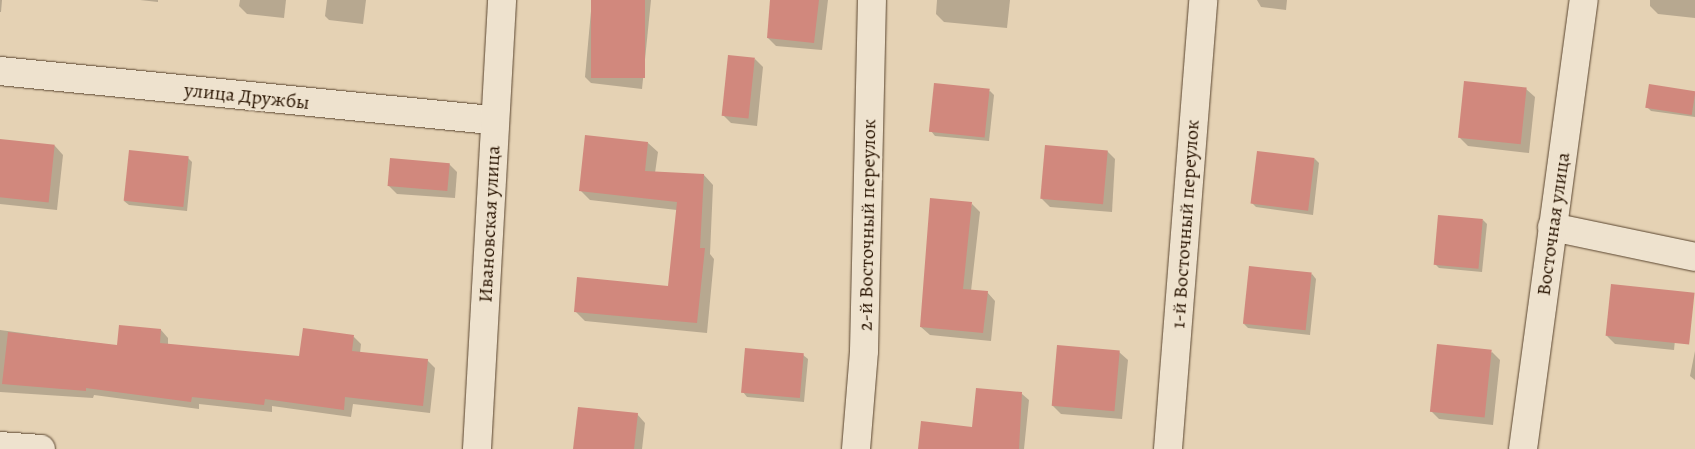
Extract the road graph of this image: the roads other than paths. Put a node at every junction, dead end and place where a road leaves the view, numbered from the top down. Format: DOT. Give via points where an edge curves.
graph roads {
  1 [pos="502,0"];
  2 [pos="872,0"];
  3 [pos="1203,0"];
  4 [pos="1584,0"];
  5 [pos="0,71"];
  6 [pos="495,120"];
  7 [pos="1552,227"];
  8 [pos="1695,257"];
  9 [pos="0,446"];
  10 [pos="41,449"];
  11 [pos="477,449"];
  12 [pos="856,449"];
  13 [pos="1168,449"];
  14 [pos="1523,449"];
  1 -- 6 [label="street, Ивановская улица"];
  2 -- 12 [label="street, 2-й Восточный переулок" via="864,351"];
  3 -- 13 [label="street, 1-й Восточный переулок"];
  4 -- 7 [label="street, Восточная улица"];
  5 -- 6 [label="street, улица Дружбы"];
  6 -- 11 [label="street, Ивановская улица"];
  7 -- 8 [label="street"];
  7 -- 14 [label="street, Восточная улица"];
  9 -- 10 [label="street"];
}
